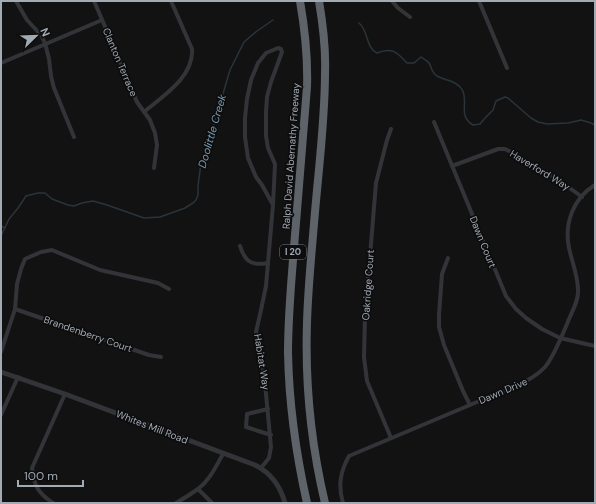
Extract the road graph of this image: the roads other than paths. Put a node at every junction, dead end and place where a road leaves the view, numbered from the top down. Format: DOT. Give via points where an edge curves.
graph roads {
  1 [pos="16,1"];
  2 [pos="94,1"];
  3 [pos="171,1"];
  4 [pos="300,1"];
  5 [pos="319,1"];
  6 [pos="392,1"];
  7 [pos="479,1"];
  8 [pos="410,17"];
  9 [pos="102,20"];
  10 [pos="45,44"];
  11 [pos="1,63"];
  12 [pos="507,68"];
  13 [pos="144,112"];
  14 [pos="434,122"];
  15 [pos="391,129"];
  16 [pos="74,137"];
  17 [pos="452,166"];
  18 [pos="154,168"];
  19 [pos="595,186"];
  20 [pos="582,196"];
  21 [pos="273,205"];
  22 [pos="240,246"];
  23 [pos="448,258"];
  24 [pos="268,263"];
  25 [pos="169,289"];
  26 [pos="15,310"];
  27 [pos="560,338"];
  28 [pos="595,346"];
  29 [pos="1,352"];
  30 [pos="161,357"];
  31 [pos="1,372"];
  32 [pos="18,378"];
  33 [pos="65,394"];
  34 [pos="470,405"];
  35 [pos="268,409"];
  36 [pos="1,415"];
  37 [pos="271,435"];
  38 [pos="391,438"];
  39 [pos="223,454"];
  40 [pos="261,468"];
  41 [pos="198,489"];
  42 [pos="53,503"];
  43 [pos="176,503"];
  44 [pos="212,503"];
  45 [pos="285,503"];
  46 [pos="307,503"];
  47 [pos="325,503"];
  48 [pos="343,503"];
  1 -- 10 [label="street"];
  2 -- 9 [label="street, Clanton Terrace"];
  3 -- 13 [label="street" via="192,48 190,64 179,82"];
  4 -- 46 [label="highway, Ralph David Abernathy Freeway / I 20" via="306,49 307,87 288,353 294,429"];
  5 -- 47 [label="highway, I 20" via="326,73 310,277 307,350 311,417"];
  6 -- 8 [label="street"];
  7 -- 12 [label="street"];
  9 -- 10 [label="street"];
  9 -- 13 [label="street, Clanton Terrace" via="137,102"];
  10 -- 11 [label="street"];
  10 -- 16 [label="street" via="54,88"];
  13 -- 18 [label="street, Clanton Terrace" via="155,133 157,145"];
  14 -- 17 [label="street, Dawn Court"];
  15 -- 38 [label="street, Oakridge Court" via="376,184 364,357 367,381"];
  17 -- 20 [label="street, Haverford Way" via="498,149 505,150 556,178"];
  17 -- 27 [label="street, Dawn Court" via="506,296 526,318"];
  19 -- 20 [label="street, Dawn Drive"];
  20 -- 27 [label="street, Dawn Drive" via="570,216 567,231 578,289 577,299"];
  21 -- 21 [label="street, Habitat Way" via="256,178 248,158 245,118 251,80 258,63 266,53 278,48 282,52 271,82 266,112 268,148 275,164"];
  21 -- 24 [label="street, Habitat Way"];
  22 -- 24 [label="street" via="246,259 255,264"];
  23 -- 34 [label="street" via="442,274 439,327 444,345"];
  24 -- 35 [label="street, Habitat Way" via="262,310 256,332"];
  25 -- 26 [label="street" via="158,283 100,270 52,250 25,259 17,284"];
  26 -- 29 [label="street"];
  26 -- 30 [label="street, Brandenberry Court"];
  27 -- 28 [label="street, Dawn Court"];
  27 -- 34 [label="street, Dawn Drive" via="540,373"];
  31 -- 32 [label="street, Whites Mill Road"];
  32 -- 33 [label="street, Whites Mill Road"];
  32 -- 36 [label="street"];
  33 -- 39 [label="street, Whites Mill Road"];
  33 -- 42 [label="street" via="32,468 36,486"];
  34 -- 38 [label="street, Dawn Drive"];
  35 -- 37 [label="street, Habitat Way"];
  35 -- 37 [label="street" via="247,414 246,427"];
  37 -- 40 [label="street, Habitat Way" via="272,447 269,458"];
  38 -- 48 [label="street, Dawn Drive" via="349,456 341,474"];
  39 -- 40 [label="street, Whites Mill Road"];
  39 -- 41 [label="street" via="208,480"];
  40 -- 45 [label="street, Whites Mill Road" via="280,488"];
  41 -- 43 [label="street"];
  41 -- 44 [label="street"];
}
